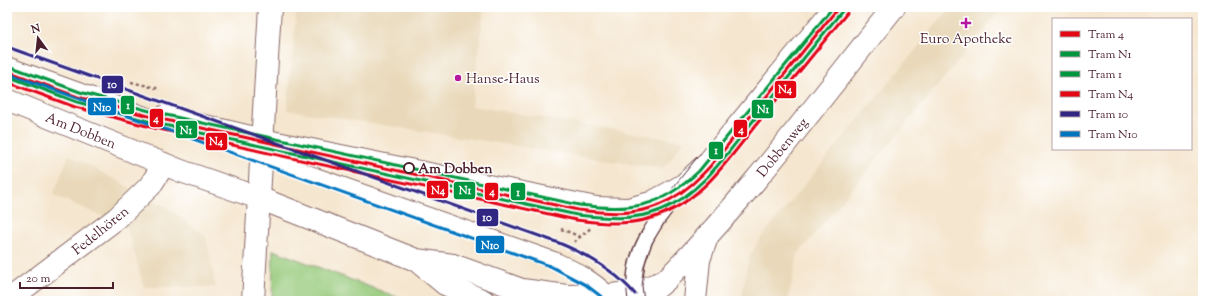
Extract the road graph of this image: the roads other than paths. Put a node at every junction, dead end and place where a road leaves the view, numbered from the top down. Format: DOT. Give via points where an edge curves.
graph roads {
  1 [pos="270,7"];
  2 [pos="830,7"];
  3 [pos="894,7"];
  4 [pos="7,64"];
  5 [pos="82,91"];
  6 [pos="7,100"];
  7 [pos="262,146"];
  8 [pos="707,158"];
  9 [pos="164,164"];
  10 [pos="259,198"];
  11 [pos="707,237"];
  12 [pos="416,260"];
  13 [pos="628,298"];
  14 [pos="7,301"];
  15 [pos="253,301"];
  16 [pos="484,301"];
  17 [pos="695,301"];
  1 -- 7 [label="main road"];
  2 -- 8 [label="lane"];
  3 -- 11 [label="main road, Dobbenweg"];
  4 -- 5 [label="lane"];
  5 -- 7 [label="lane"];
  5 -- 7 [label="lane" via="169,114"];
  6 -- 9 [label="main road, Am Dobben"];
  7 -- 8 [label="lane" via="597,204 628,205 650,199 681,182"];
  7 -- 10 [label="main road"];
  7 -- 13 [label="lane" via="576,268"];
  8 -- 13 [label="lane" via="651,229 641,248"];
  9 -- 10 [label="main road, Am Dobben"];
  9 -- 14 [label="main road, Fedelhören" via="150,186 117,218"];
  10 -- 12 [label="main road, Am Dobben"];
  10 -- 15 [label="main road"];
  11 -- 13 [label="main road, Dobbenweg" via="663,282"];
  11 -- 17 [label="main road" via="699,260"];
  12 -- 13 [label="main road" via="453,265 522,290 567,296"];
  12 -- 16 [label="main road, Am Dobben" via="444,284"];
}
